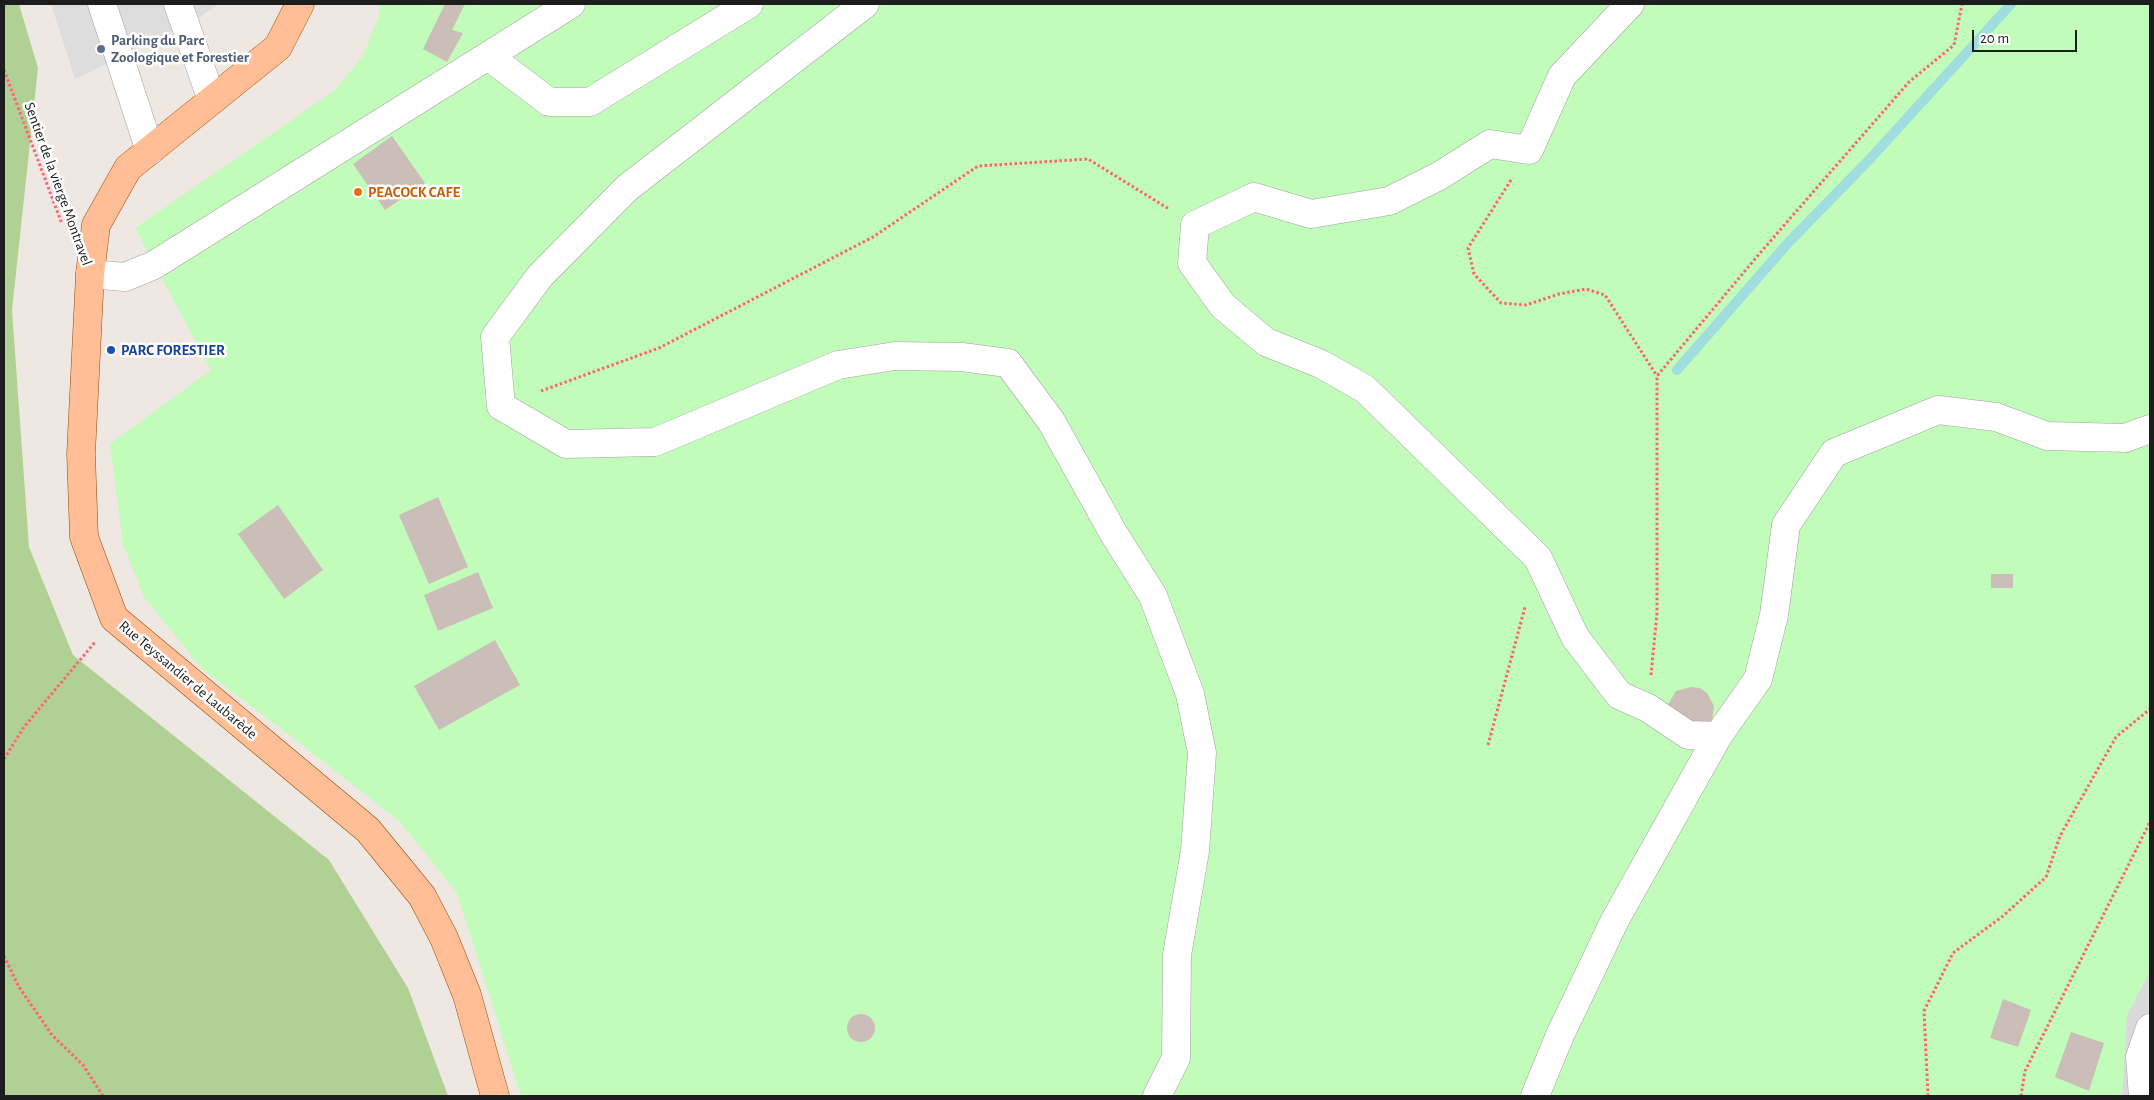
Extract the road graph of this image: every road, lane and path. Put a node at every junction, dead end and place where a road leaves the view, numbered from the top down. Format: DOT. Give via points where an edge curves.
graph roads {
  1 [pos="102,4"];
  2 [pos="178,4"];
  3 [pos="300,4"];
  4 [pos="571,4"];
  5 [pos="750,4"];
  6 [pos="865,4"];
  7 [pos="1630,4"];
  8 [pos="1962,4"];
  9 [pos="488,56"];
  10 [pos="4,70"];
  11 [pos="212,100"];
  12 [pos="1529,150"];
  13 [pos="150,151"];
  14 [pos="1195,225"];
  15 [pos="63,226"];
  16 [pos="90,274"];
  17 [pos="1657,376"];
  18 [pos="501,406"];
  19 [pos="2150,429"];
  20 [pos="1525,604"];
  21 [pos="114,618"];
  22 [pos="1648,708"];
  23 [pos="2150,710"];
  24 [pos="1718,736"];
  25 [pos="1488,745"];
  26 [pos="4,759"];
  27 [pos="2150,822"];
  28 [pos="4,956"];
  29 [pos="2150,1028"];
  30 [pos="103,1096"];
  31 [pos="495,1096"];
  32 [pos="1157,1096"];
  33 [pos="1535,1096"];
  34 [pos="1928,1096"];
  35 [pos="2021,1096"];
  36 [pos="2143,1096"];
  1 -- 13 [label="street"];
  2 -- 11 [label="street"];
  3 -- 11 [label="main road, Rue Teyssandier de Laubarède" via="278,47"];
  4 -- 9 [label="street"];
  5 -- 9 [label="street" via="590,102 549,102"];
  6 -- 18 [label="street" via="627,188 540,276 495,337"];
  7 -- 12 [label="street" via="1562,76"];
  8 -- 17 [label="path" via="1954,45 1909,82"];
  9 -- 16 [label="street" via="154,265 125,277"];
  10 -- 15 [label="path, Sentier de la vierge Montravel"];
  11 -- 13 [label="main road, Rue Teyssandier de Laubarède"];
  12 -- 14 [label="street" via="1490,144 1439,176 1389,201 1311,214 1254,197"];
  12 -- 17 [label="path" via="1468,248 1474,274 1501,303 1526,305 1586,289 1605,295"];
  13 -- 16 [label="main road, Rue Teyssandier de Laubarède" via="128,168 96,225"];
  14 -- 18 [label="path" via="1088,158 978,166 873,237 659,348"];
  14 -- 22 [label="street" via="1192,262 1223,306 1266,342 1321,364 1365,389 1538,558 1574,637 1619,695"];
  16 -- 21 [label="main road, Rue Teyssandier de Laubarède" via="81,454 84,537"];
  17 -- 22 [label="path" via="1657,613"];
  18 -- 32 [label="street" via="566,444 655,442 838,365 894,356 962,357 1008,363 1051,421 1114,534 1154,596 1190,694 1197,728 1202,753 1195,851 1177,955 1176,1058"];
  19 -- 24 [label="street" via="2126,438 2047,436 1996,417 1938,410 1834,453 1786,525 1774,615 1758,679"];
  20 -- 25 [label="path"];
  21 -- 26 [label="path" via="24,727"];
  21 -- 31 [label="main road, Rue Teyssandier de Laubarède" via="368,830 394,860 422,896 444,938 467,995"];
  22 -- 24 [label="street" via="1688,735"];
  23 -- 34 [label="path" via="2116,737 2060,836 2046,877 2003,916 1953,953 1924,1011"];
  24 -- 33 [label="street" via="1615,920"];
  27 -- 35 [label="path" via="2025,1071"];
  28 -- 30 [label="path" via="19,987 52,1035 83,1065"];
  29 -- 36 [label="street" via="2140,1057"];
}
